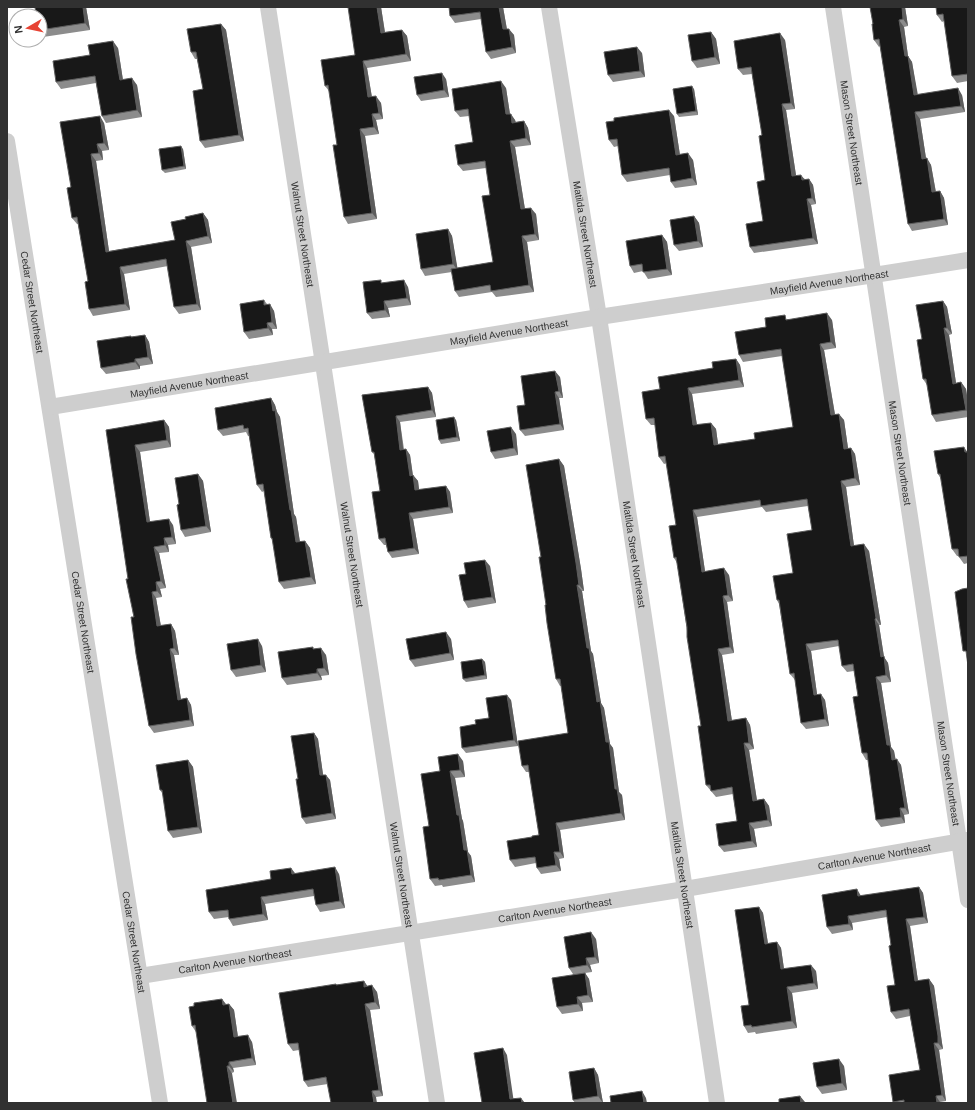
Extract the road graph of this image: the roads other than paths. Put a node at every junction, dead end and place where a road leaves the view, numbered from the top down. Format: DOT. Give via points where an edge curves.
graph roads {
  1 [pos="268,7"];
  2 [pos="549,7"];
  3 [pos="833,7"];
  4 [pos="7,141"];
  5 [pos="968,260"];
  6 [pos="874,275"];
  7 [pos="600,316"];
  8 [pos="323,362"];
  9 [pos="50,407"];
  10 [pos="964,840"];
  11 [pos="685,889"];
  12 [pos="968,900"];
  13 [pos="410,934"];
  14 [pos="140,976"];
  15 [pos="160,1103"];
  16 [pos="437,1103"];
  17 [pos="717,1103"];
  1 -- 8 [label="street, Walnut Street Northeast"];
  2 -- 7 [label="street, Matilda Street Northeast"];
  3 -- 6 [label="street, Mason Street Northeast"];
  4 -- 9 [label="street, Cedar Street Northeast"];
  5 -- 6 [label="street, Mayfield Avenue Northeast"];
  6 -- 7 [label="street, Mayfield Avenue Northeast"];
  6 -- 10 [label="street, Mason Street Northeast"];
  7 -- 8 [label="street, Mayfield Avenue Northeast"];
  7 -- 11 [label="street, Matilda Street Northeast"];
  8 -- 9 [label="street, Mayfield Avenue Northeast"];
  8 -- 13 [label="street, Walnut Street Northeast"];
  9 -- 14 [label="street, Cedar Street Northeast"];
  10 -- 11 [label="street, Carlton Avenue Northeast"];
  10 -- 12 [label="street, Mason Street Northeast"];
  11 -- 13 [label="street, Carlton Avenue Northeast"];
  11 -- 17 [label="street, Matilda Street Northeast"];
  13 -- 14 [label="street, Carlton Avenue Northeast"];
  13 -- 16 [label="street, Walnut Street Northeast"];
  14 -- 15 [label="street, Cedar Street Northeast"];
}
